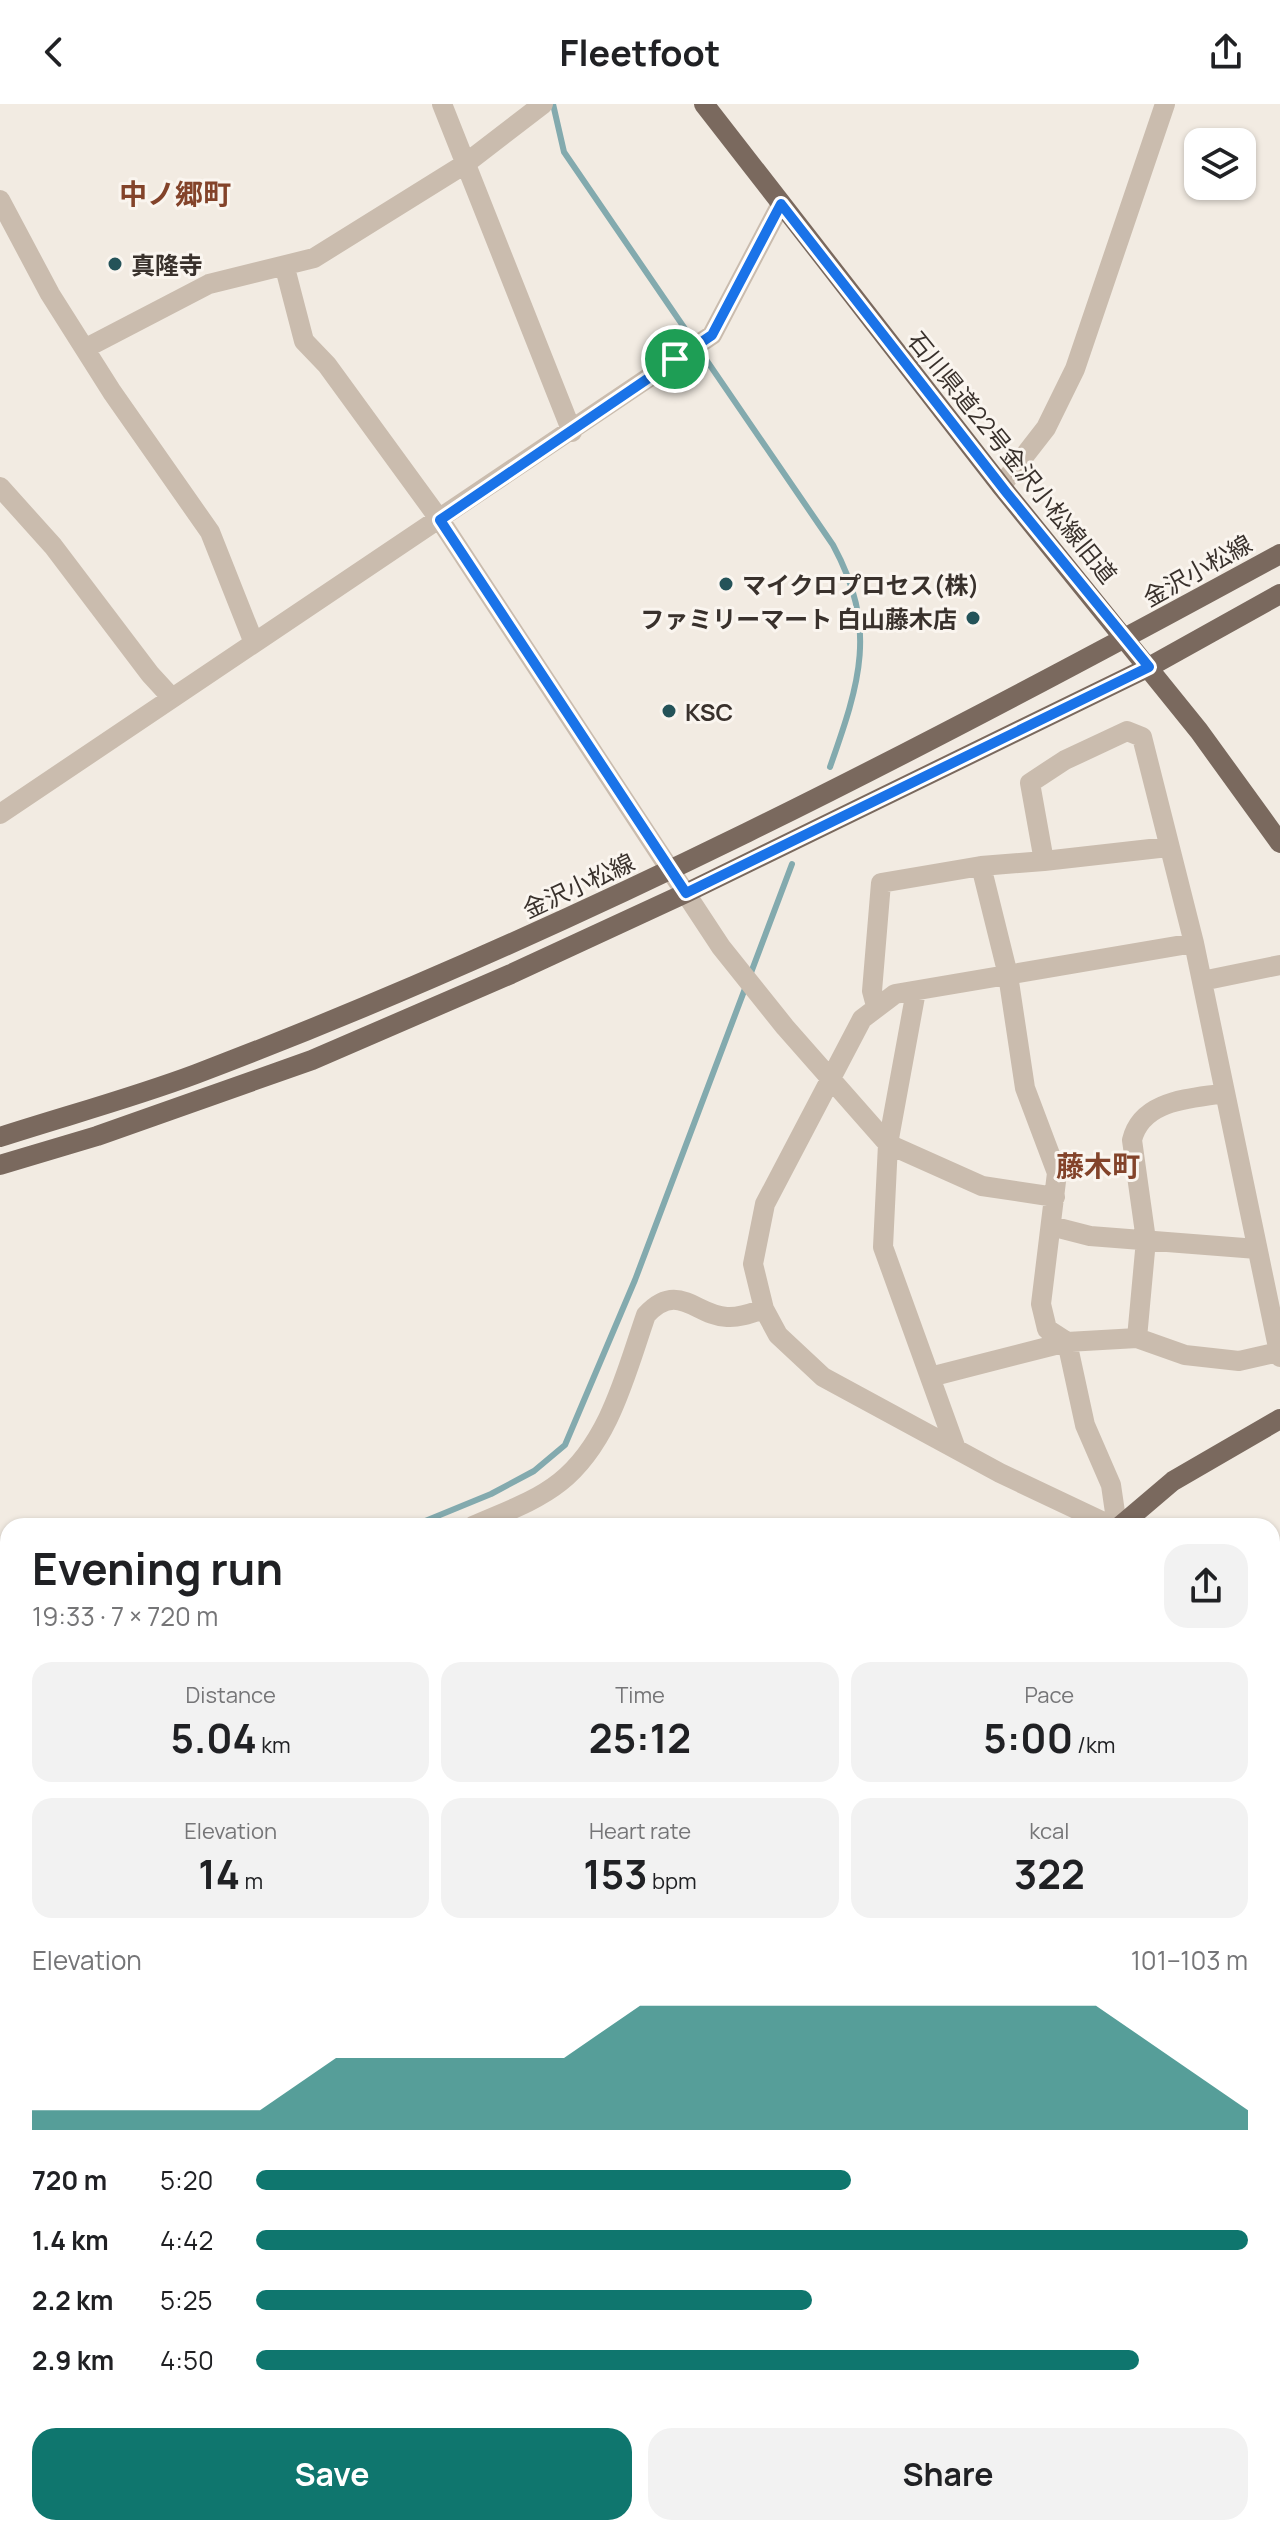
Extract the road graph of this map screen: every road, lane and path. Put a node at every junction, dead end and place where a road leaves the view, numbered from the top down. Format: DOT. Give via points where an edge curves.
graph roads {
  1 [pos="442,104"];
  2 [pos="704,104"];
  3 [pos="1165,104"];
  4 [pos="539,107"];
  5 [pos="465,164"];
  6 [pos="0,200"];
  7 [pos="781,204"];
  8 [pos="285,268"];
  9 [pos="86,348"];
  10 [pos="572,432"];
  11 [pos="1001,486"];
  12 [pos="0,487"];
  13 [pos="440,520"];
  14 [pos="1280,554"];
  15 [pos="1280,594"];
  16 [pos="1126,638"];
  17 [pos="254,643"];
  18 [pos="1149,667"];
  19 [pos="172,698"];
  20 [pos="0,814"];
  21 [pos="1280,843"];
  22 [pos="1168,847"];
  23 [pos="1044,861"];
  24 [pos="981,866"];
  25 [pos="672,870"];
  26 [pos="686,893"];
  27 [pos="1194,943"];
  28 [pos="1280,965"];
  29 [pos="1008,975"];
  30 [pos="1202,981"];
  31 [pos="916,991"];
  32 [pos="876,1006"];
  33 [pos="831,1082"];
  34 [pos="1225,1093"];
  35 [pos="0,1137"];
  36 [pos="888,1144"];
  37 [pos="0,1165"];
  38 [pos="1055,1197"];
  39 [pos="1051,1226"];
  40 [pos="1146,1240"];
  41 [pos="1257,1249"];
  42 [pos="764,1309"];
  43 [pos="1137,1338"];
  44 [pos="1067,1342"];
  45 [pos="1279,1355"];
  46 [pos="930,1377"];
  47 [pos="1280,1419"];
  48 [pos="956,1449"];
  49 [pos="491,1518"];
  50 [pos="1099,1518"];
  51 [pos="1115,1518"];
  52 [pos="1126,1518"];
  1 -- 5 [label="street"];
  2 -- 7 [label="main road, 石川県道22号金沢小松線旧道"];
  3 -- 11 [label="street" via="1075,369 1046,428"];
  4 -- 5 [label="street"];
  5 -- 8 [label="street" via="314,258"];
  5 -- 10 [label="street"];
  6 -- 9 [label="street"];
  7 -- 10 [label="street" via="712,335"];
  7 -- 11 [label="main road, 石川県道22号金沢小松線旧道"];
  8 -- 9 [label="street" via="209,284"];
  8 -- 13 [label="street" via="304,341"];
  9 -- 17 [label="street" via="210,532"];
  10 -- 13 [label="street"];
  11 -- 16 [label="main road, 石川県道22号金沢小松線旧道"];
  12 -- 19 [label="street"];
  13 -- 17 [label="street"];
  13 -- 25 [label="street"];
  14 -- 16 [label="main road, 金沢小松線"];
  15 -- 18 [label="main road"];
  16 -- 18 [label="main road, 石川県道22号金沢小松線旧道"];
  16 -- 25 [label="main road, 金沢小松線"];
  17 -- 19 [label="street"];
  18 -- 21 [label="main road, 石川県道22号金沢小松線旧道"];
  18 -- 26 [label="main road"];
  19 -- 20 [label="street"];
  22 -- 23 [label="street"];
  22 -- 23 [label="street" via="1142,737 1127,731 1030,783"];
  22 -- 27 [label="street"];
  23 -- 24 [label="street"];
  24 -- 29 [label="street"];
  24 -- 32 [label="street" via="881,883 872,991"];
  25 -- 26 [label="street"];
  25 -- 35 [label="main road, 金沢小松線" via="464,966 207,1070"];
  26 -- 33 [label="street" via="732,961"];
  26 -- 37 [label="main road" via="312,1060"];
  27 -- 29 [label="street"];
  27 -- 30 [label="street"];
  28 -- 30 [label="street"];
  29 -- 31 [label="street"];
  29 -- 38 [label="street" via="1025,1088 1057,1173"];
  30 -- 34 [label="street"];
  31 -- 32 [label="street" via="895,994"];
  31 -- 36 [label="street"];
  32 -- 33 [label="street" via="862,1019"];
  33 -- 36 [label="street"];
  33 -- 42 [label="street" via="765,1204 753,1264"];
  34 -- 40 [label="street" via="1165,1103 1134,1130"];
  34 -- 41 [label="street"];
  36 -- 38 [label="street" via="982,1186"];
  36 -- 46 [label="street" via="883,1247"];
  38 -- 39 [label="street"];
  39 -- 40 [label="street" via="1090,1236"];
  39 -- 44 [label="street" via="1041,1304 1047,1329"];
  40 -- 41 [label="street"];
  40 -- 43 [label="street"];
  41 -- 45 [label="street"];
  42 -- 48 [label="street" via="778,1335 823,1377"];
  42 -- 49 [label="street" via="724,1318 687,1300 653,1307 605,1427 585,1455 561,1482"];
  43 -- 44 [label="street"];
  43 -- 45 [label="street" via="1185,1355 1226,1360"];
  44 -- 46 [label="street"];
  44 -- 51 [label="street" via="1085,1425 1111,1485"];
  46 -- 48 [label="street"];
  47 -- 52 [label="main road" via="1173,1481"];
  48 -- 50 [label="street"];
}
